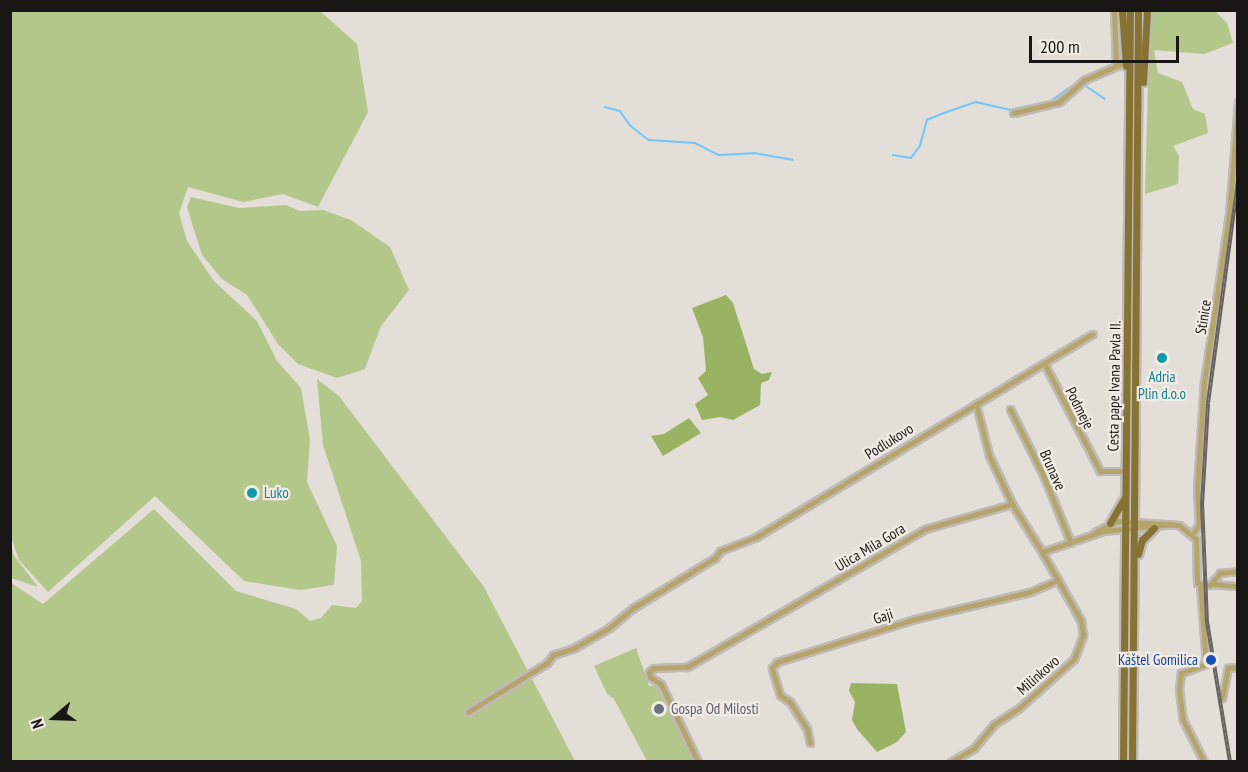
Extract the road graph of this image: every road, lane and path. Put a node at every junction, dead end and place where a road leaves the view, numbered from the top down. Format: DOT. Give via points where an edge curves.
graph roads {
  1 [pos="1114,10"];
  2 [pos="1122,10"];
  3 [pos="1130,10"];
  4 [pos="1138,10"];
  5 [pos="1147,10"];
  6 [pos="1126,62"];
  7 [pos="1116,64"];
  8 [pos="1238,102"];
  9 [pos="1139,105"];
  10 [pos="1013,113"];
  11 [pos="1130,113"];
  12 [pos="1092,334"];
  13 [pos="1044,363"];
  14 [pos="976,404"];
  15 [pos="1010,409"];
  16 [pos="1126,471"];
  17 [pos="1126,494"];
  18 [pos="1012,504"];
  19 [pos="1110,523"];
  20 [pos="1173,524"];
  21 [pos="1125,525"];
  22 [pos="1135,525"];
  23 [pos="1154,528"];
  24 [pos="1193,533"];
  25 [pos="1092,534"];
  26 [pos="1071,543"];
  27 [pos="1042,552"];
  28 [pos="1135,562"];
  29 [pos="1238,571"];
  30 [pos="1058,580"];
  31 [pos="1200,584"];
  32 [pos="1213,584"];
  33 [pos="1238,586"];
  34 [pos="1238,666"];
  35 [pos="1222,698"];
  36 [pos="468,712"];
  37 [pos="810,743"];
  38 [pos="699,762"];
  39 [pos="951,762"];
  40 [pos="1124,762"];
  41 [pos="1132,762"];
  42 [pos="1203,762"];
  1 -- 7 [label="street"];
  2 -- 6 [label="main road"];
  3 -- 11 [label="main road, Cesta pape Ivana Pavla II."];
  4 -- 9 [label="main road, Cesta pape Ivana Pavla II."];
  5 -- 9 [label="main road"];
  6 -- 7 [label="street"];
  6 -- 11 [label="main road"];
  7 -- 10 [label="street" via="1084,81 1059,102"];
  8 -- 24 [label="street, Stinice" via="1229,215 1204,382 1198,528"];
  9 -- 22 [label="main road, Cesta pape Ivana Pavla II."];
  11 -- 16 [label="main road, Cesta pape Ivana Pavla II."];
  12 -- 13 [label="street, Podlukovo"];
  13 -- 14 [label="street, Podlukovo"];
  13 -- 16 [label="street, Podmeje" via="1100,471"];
  14 -- 18 [label="street" via="989,455"];
  14 -- 36 [label="street, Podlukovo" via="756,537 720,551 609,628 553,655 547,663"];
  15 -- 26 [label="street, Brunave"];
  16 -- 17 [label="main road, Cesta pape Ivana Pavla II."];
  17 -- 19 [label="main road"];
  17 -- 21 [label="main road, Cesta pape Ivana Pavla II."];
  18 -- 27 [label="street"];
  18 -- 38 [label="street, Ulica Mila Gora" via="925,529 687,667 654,668 649,672 661,684"];
  19 -- 21 [label="street"];
  19 -- 25 [label="street"];
  20 -- 22 [label="street"];
  20 -- 23 [label="street"];
  20 -- 24 [label="street"];
  21 -- 22 [label="street"];
  21 -- 25 [label="street"];
  21 -- 40 [label="main road, Cesta pape Ivana Pavla II."];
  22 -- 23 [label="street"];
  22 -- 28 [label="main road, Cesta pape Ivana Pavla II."];
  23 -- 28 [label="main road" via="1142,540"];
  24 -- 31 [label="street, Stinice" via="1198,558 1196,580"];
  25 -- 26 [label="street"];
  26 -- 27 [label="street"];
  27 -- 30 [label="street"];
  28 -- 41 [label="main road, Cesta pape Ivana Pavla II."];
  29 -- 32 [label="street" via="1220,573"];
  30 -- 37 [label="street, Gaji" via="1030,592 915,619 789,655 777,662 772,668 780,695 790,702 807,729"];
  30 -- 39 [label="street, Milinkovo" via="1081,621 1083,635 1074,659 1018,709 993,725 974,748"];
  31 -- 32 [label="street"];
  31 -- 42 [label="street, Stinice" via="1206,664 1181,673 1179,678 1183,720"];
  32 -- 33 [label="street"];
  34 -- 35 [label="street" via="1228,668"];
}
